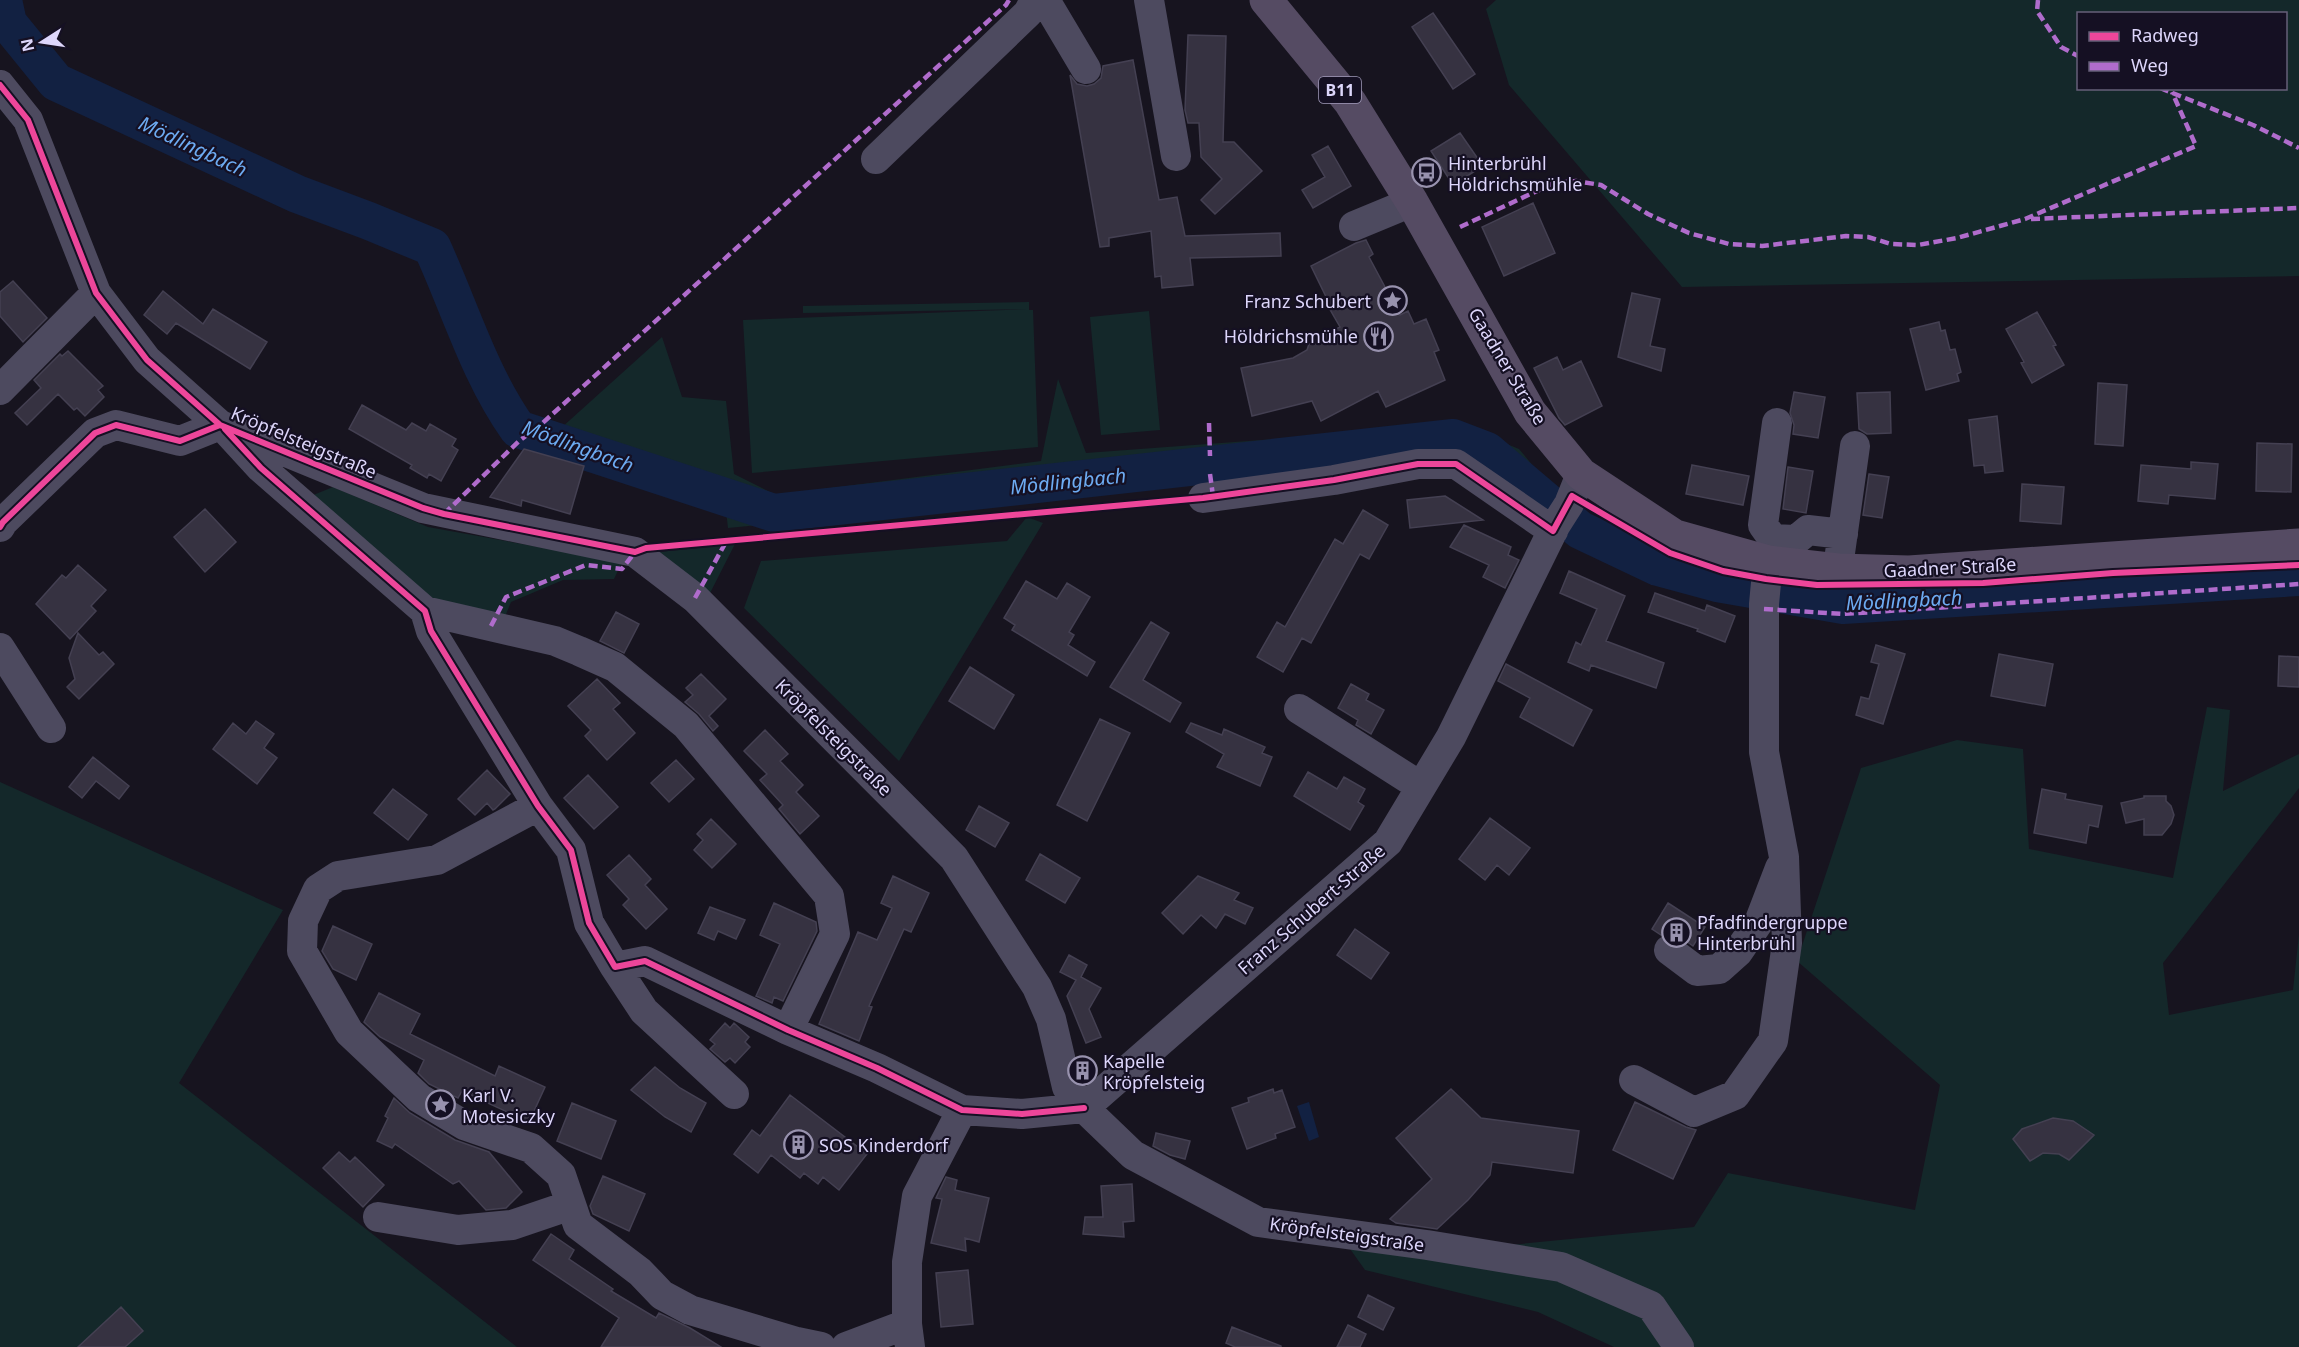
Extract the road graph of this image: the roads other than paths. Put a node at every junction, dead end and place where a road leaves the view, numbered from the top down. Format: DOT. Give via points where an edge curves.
graph roads {
  1 [pos="1035,0"];
  2 [pos="1045,0"];
  3 [pos="1149,0"];
  4 [pos="1266,0"];
  5 [pos="1086,69"];
  6 [pos="0,85"];
  7 [pos="1176,156"];
  8 [pos="876,159"];
  9 [pos="1412,202"];
  10 [pos="1354,226"];
  11 [pos="96,293"];
  12 [pos="0,390"];
  13 [pos="1777,423"];
  14 [pos="220,425"];
  15 [pos="1855,446"];
  16 [pos="1581,474"];
  17 [pos="1203,498"];
  18 [pos="1559,520"];
  19 [pos="0,527"];
  20 [pos="1843,534"];
  21 [pos="2299,545"];
  22 [pos="1838,570"];
  23 [pos="1766,584"];
  24 [pos="425,611"];
  25 [pos="0,648"];
  26 [pos="1299,709"];
  27 [pos="51,728"];
  28 [pos="1420,786"];
  29 [pos="538,806"];
  30 [pos="1784,857"];
  31 [pos="1669,950"];
  32 [pos="615,967"];
  33 [pos="788,1030"];
  34 [pos="1634,1080"];
  35 [pos="734,1094"];
  36 [pos="1084,1108"];
  37 [pos="962,1110"];
  38 [pos="571,1205"];
  39 [pos="378,1217"];
  40 [pos="909,1335"];
  41 [pos="821,1347"];
  42 [pos="846,1347"];
  43 [pos="1679,1347"];
  1 -- 8 [label="street" via="1028,13"];
  2 -- 5 [label="street"];
  3 -- 7 [label="street"];
  4 -- 9 [label="main road, Gaadner Straße / B11" via="1350,102"];
  6 -- 11 [label="street, Kröpfelsteigstraße" via="28,120"];
  9 -- 10 [label="street"];
  9 -- 16 [label="main road, Gaadner Straße / B11" via="1530,412"];
  11 -- 12 [label="street"];
  11 -- 14 [label="street, Kröpfelsteigstraße" via="147,360"];
  13 -- 20 [label="street" via="1763,525 1773,539 1796,540 1808,530"];
  14 -- 19 [label="street" via="180,441 116,425 95,433"];
  14 -- 24 [label="street" via="261,468"];
  14 -- 36 [label="street, Kröpfelsteigstraße" via="423,508 635,552 695,598 954,858 1037,987 1051,1019 1067,1087"];
  15 -- 20 [label="street"];
  16 -- 18 [label="street, Franz Schubert-Straße"];
  16 -- 23 [label="main road, Gaadner Straße / B11" via="1675,536"];
  17 -- 18 [label="street" via="1418,464 1455,464"];
  18 -- 28 [label="street, Franz Schubert-Straße" via="1451,737"];
  20 -- 22 [label="street"];
  21 -- 22 [label="main road, Gaadner Straße / B11" via="1909,572"];
  22 -- 23 [label="main road, Gaadner Straße / B11"];
  23 -- 30 [label="street" via="1764,752"];
  24 -- 29 [label="street" via="431,631"];
  24 -- 33 [label="street" via="563,644 615,667 686,725 829,896 835,934"];
  25 -- 27 [label="street"];
  26 -- 28 [label="street"];
  28 -- 36 [label="street, Franz Schubert-Straße" via="1388,842"];
  29 -- 32 [label="street" via="571,850 589,923"];
  29 -- 38 [label="street" via="437,860 338,876 318,889 303,921 302,951 349,1032 375,1057 419,1098 464,1125 531,1148 561,1175"];
  30 -- 31 [label="street" via="1760,920 1738,952 1719,969 1697,971"];
  30 -- 34 [label="street" via="1787,943 1773,1041 1735,1095 1694,1112"];
  32 -- 33 [label="street" via="645,961"];
  32 -- 35 [label="street" via="644,1011"];
  33 -- 37 [label="street"];
  36 -- 37 [label="street" via="1022,1114"];
  36 -- 43 [label="street, Kröpfelsteigstraße" via="1133,1155 1258,1222 1561,1267 1651,1306"];
  37 -- 40 [label="street" via="917,1196 907,1262"];
  38 -- 39 [label="street" via="512,1226 458,1230"];
  38 -- 41 [label="street" via="578,1226 640,1272 662,1296 690,1310"];
  40 -- 42 [label="street"];
}
